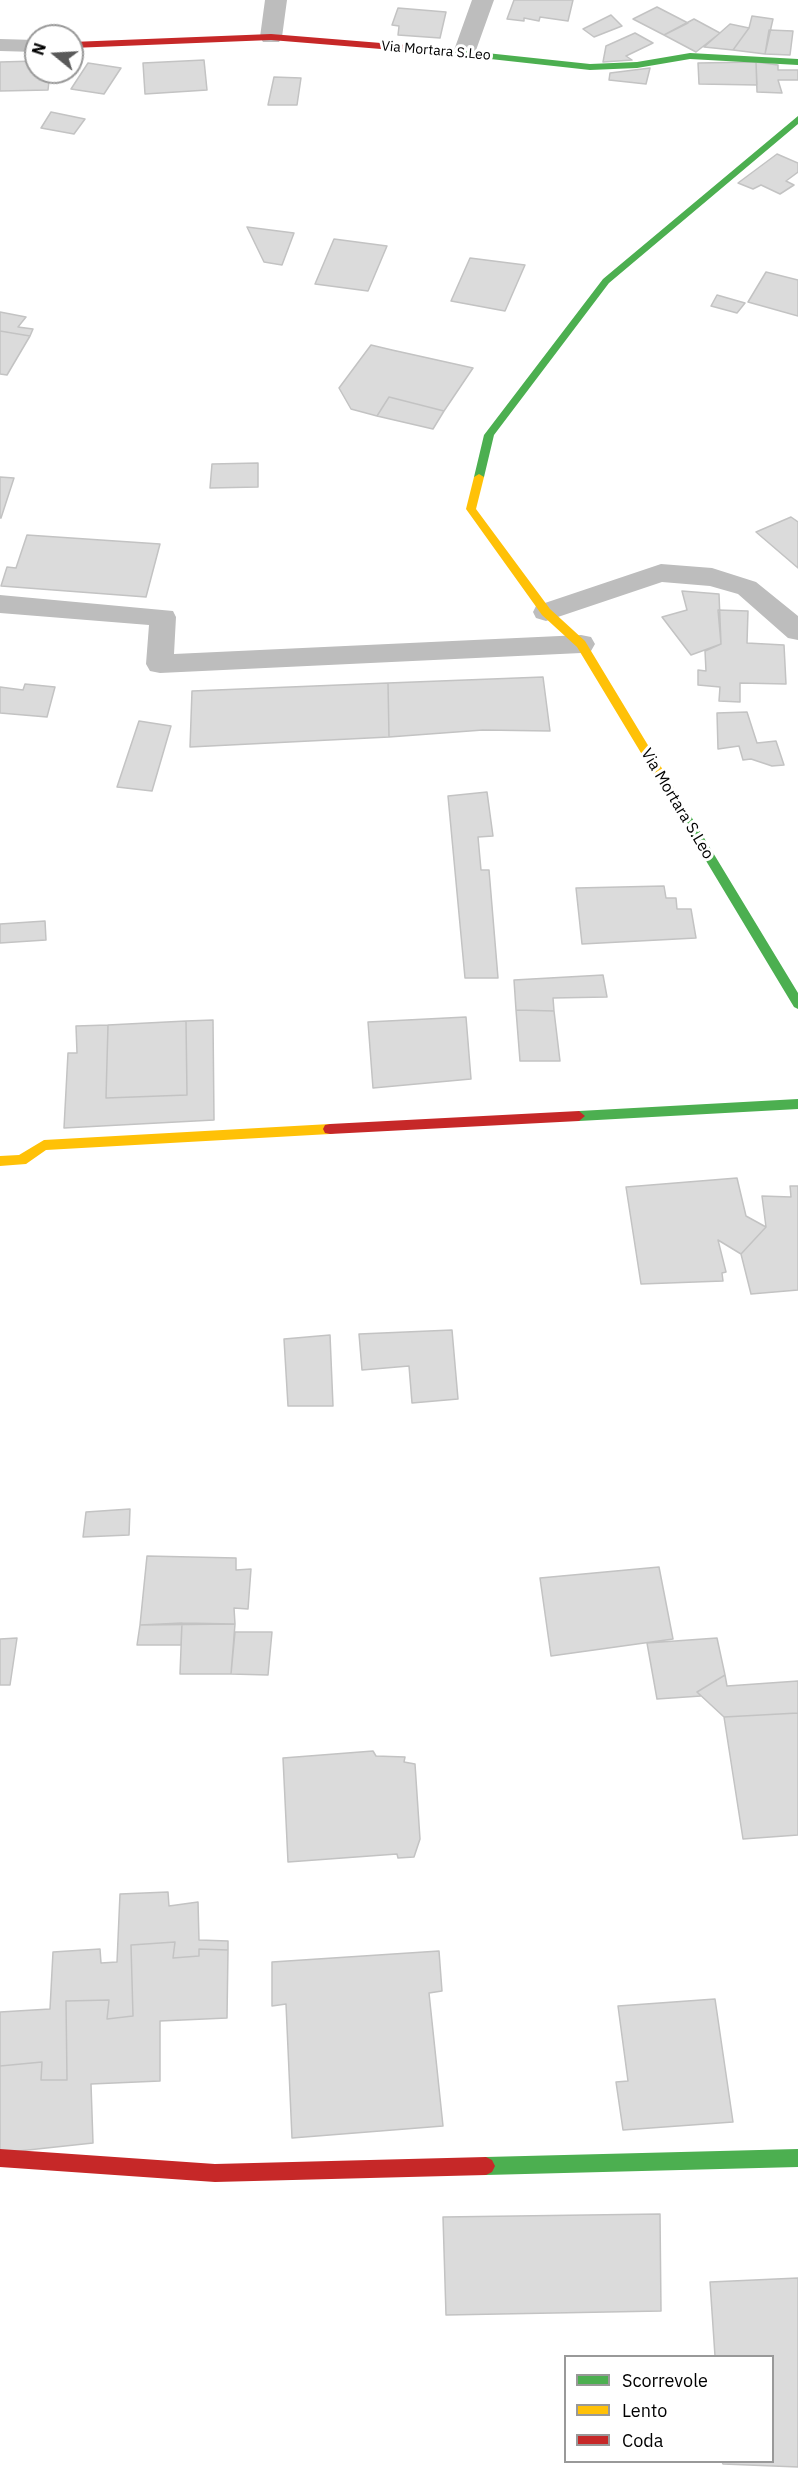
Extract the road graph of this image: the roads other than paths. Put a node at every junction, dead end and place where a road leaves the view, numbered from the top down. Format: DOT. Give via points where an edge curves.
graph roads {
  1 [pos="276,0"];
  2 [pos="483,0"];
  3 [pos="271,37"];
  4 [pos="0,45"];
  5 [pos="84,45"];
  6 [pos="24,46"];
  7 [pos="464,52"];
  8 [pos="798,63"];
  9 [pos="798,119"];
  10 [pos="0,604"];
  11 [pos="546,612"];
  12 [pos="798,631"];
  13 [pos="581,644"];
  14 [pos="798,1004"];
  15 [pos="798,1104"];
  16 [pos="0,1161"];
  17 [pos="0,2158"];
  18 [pos="798,2158"];
  1 -- 3 [label="street"];
  2 -- 7 [label="street"];
  3 -- 5 [label="street, Via Mortara S.Leo"];
  3 -- 7 [label="street, Via Mortara S.Leo"];
  4 -- 6 [label="street"];
  7 -- 8 [label="street, Via Mortara S.Leo" via="590,67 637,65 690,56"];
  9 -- 11 [label="street, Via Mortara S.Leo" via="606,280 489,435 471,509"];
  10 -- 13 [label="street" via="163,617 159,664"];
  11 -- 12 [label="street" via="661,573 712,577 747,588"];
  11 -- 13 [label="street, Via Mortara S.Leo"];
  13 -- 14 [label="street, Via Mortara S.Leo"];
  15 -- 16 [label="street" via="44,1145 21,1160"];
  17 -- 18 [label="street" via="215,2173"];
}
